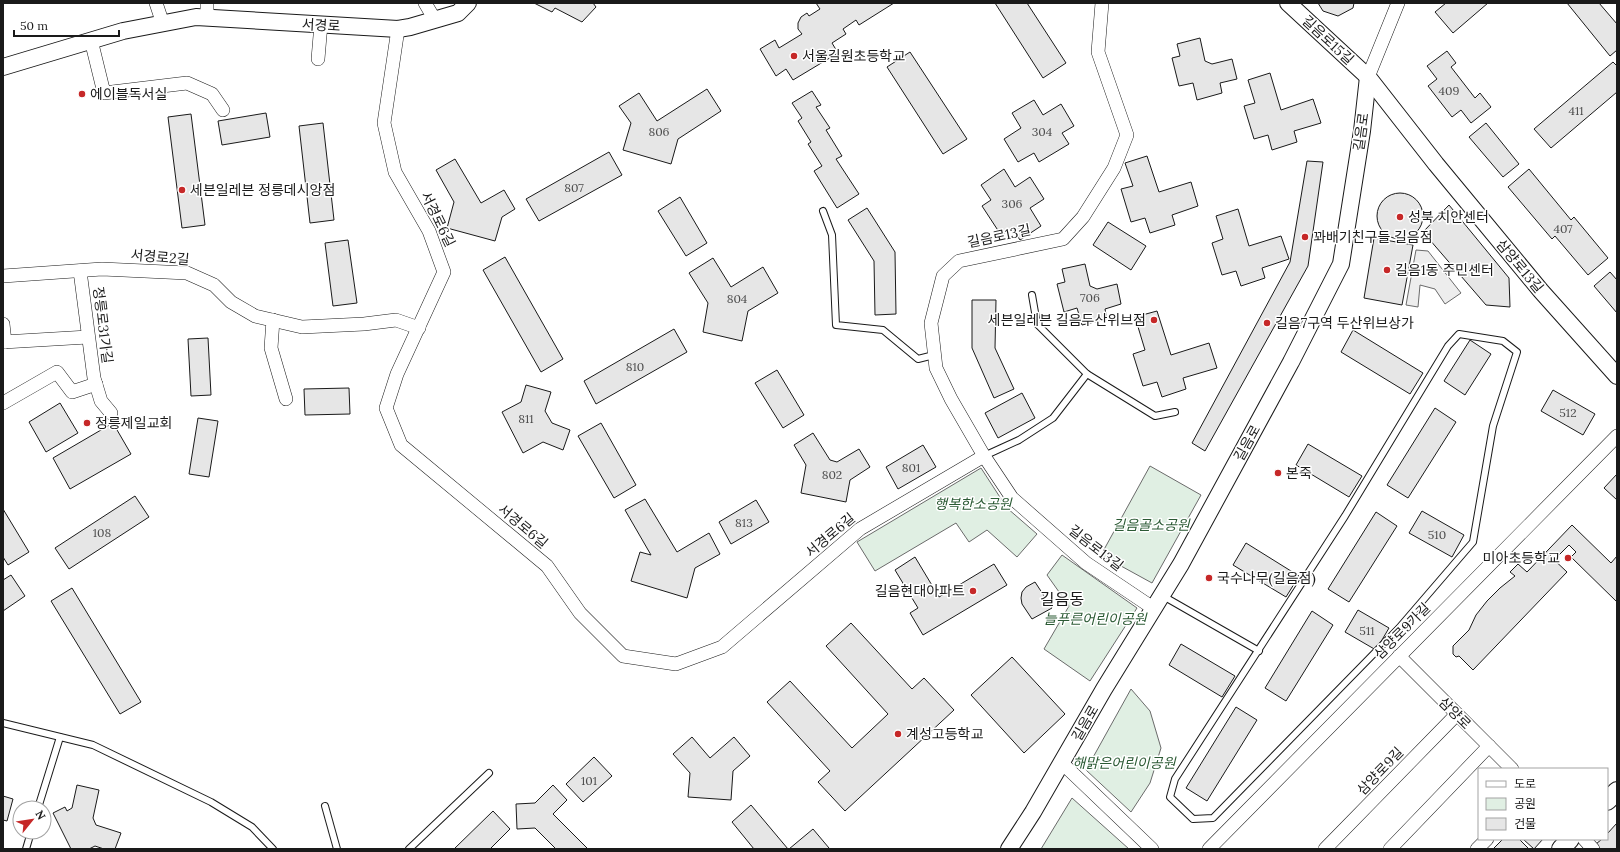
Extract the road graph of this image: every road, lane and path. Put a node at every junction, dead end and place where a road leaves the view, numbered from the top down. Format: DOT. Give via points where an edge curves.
graph roads {
  1 [pos="156,3"];
  2 [pos="425,3"];
  3 [pos="468,3"];
  4 [pos="1102,3"];
  5 [pos="1288,3"];
  6 [pos="1398,3"];
  7 [pos="207,10"];
  8 [pos="435,20"];
  9 [pos="163,24"];
  10 [pos="321,24"];
  11 [pos="398,29"];
  12 [pos="91,40"];
  13 [pos="318,59"];
  14 [pos="3,67"];
  15 [pos="1368,77"];
  16 [pos="223,110"];
  17 [pos="823,211"];
  18 [pos="80,271"];
  19 [pos="3,276"];
  20 [pos="1032,294"];
  21 [pos="272,320"];
  22 [pos="3,324"];
  23 [pos="418,328"];
  24 [pos="88,337"];
  25 [pos="4,342"];
  26 [pos="934,355"];
  27 [pos="1087,374"];
  28 [pos="1617,376"];
  29 [pos="96,384"];
  30 [pos="286,399"];
  31 [pos="3,403"];
  32 [pos="1175,412"];
  33 [pos="111,413"];
  34 [pos="1617,436"];
  35 [pos="984,456"];
  36 [pos="1158,602"];
  37 [pos="1259,651"];
  38 [pos="1399,656"];
  39 [pos="1457,714"];
  40 [pos="3,723"];
  41 [pos="60,737"];
  42 [pos="1489,746"];
  43 [pos="1062,763"];
  44 [pos="1511,768"];
  45 [pos="489,773"];
  46 [pos="1617,791"];
  47 [pos="40,800"];
  48 [pos="1608,800"];
  49 [pos="325,806"];
  50 [pos="1486,840"];
  51 [pos="1569,840"];
  52 [pos="1585,840"];
  53 [pos="273,849"];
  54 [pos="337,849"];
  55 [pos="409,849"];
  56 [pos="1009,849"];
  57 [pos="1152,849"];
  58 [pos="1209,849"];
  59 [pos="1326,849"];
  60 [pos="1390,849"];
  61 [pos="1477,849"];
  62 [pos="1561,849"];
  63 [pos="1594,849"];
  1 -- 9 [label="street"];
  2 -- 8 [label="street"];
  3 -- 8 [label="street, 서경로" via="458,13"];
  4 -- 26 [label="street, 길음로13길" via="1098,52 1127,134 1114,168 1083,218 1063,239 959,261 943,276 932,324"];
  5 -- 15 [label="street, 길음로15길"];
  6 -- 15 [label="street, 길음로"];
  7 -- 9 [label="street, 서경로" via="196,18"];
  7 -- 10 [label="street, 서경로"];
  8 -- 11 [label="street, 서경로"];
  9 -- 12 [label="street, 서경로"];
  10 -- 11 [label="street, 서경로"];
  10 -- 13 [label="street"];
  11 -- 23 [label="street, 서경로6길" via="384,123 395,172 429,231 444,272"];
  12 -- 14 [label="street, 서경로"];
  12 -- 16 [label="street" via="104,93 187,84 212,94"];
  15 -- 28 [label="street, 삼양로13길" via="1541,291"];
  15 -- 36 [label="street, 길음로" via="1341,264 1291,362"];
  17 -- 26 [label="lane" via="832,234 836,325 883,330 918,359"];
  18 -- 19 [label="street, 서경로2길"];
  18 -- 21 [label="street, 서경로2길" via="102,269 187,273 214,285 231,302 255,316"];
  18 -- 24 [label="street, 정릉로31가길"];
  20 -- 27 [label="lane" via="1036,324"];
  21 -- 23 [label="street, 서경로2길" via="302,327 396,320"];
  21 -- 30 [label="street" via="272,348"];
  22 -- 25 [label="street"];
  23 -- 35 [label="street, 서경로6길" via="386,408 401,445 547,566 580,613 623,656 676,664 722,647 860,528"];
  24 -- 25 [label="street"];
  24 -- 29 [label="street, 정릉로31가길"];
  26 -- 35 [label="street, 길음로13길" via="942,381"];
  27 -- 32 [label="lane" via="1155,416"];
  27 -- 35 [label="lane" via="1053,418 1019,440"];
  29 -- 31 [label="street, 정릉로31가길" via="72,392 57,372"];
  29 -- 33 [label="street, 정릉로31가길" via="101,401"];
  34 -- 38 [label="street, 삼양로9가길"];
  35 -- 36 [label="street, 길음로13길" via="1012,498 1086,563"];
  36 -- 37 [label="lane"];
  36 -- 43 [label="street, 길음로"];
  37 -- 37 [label="lane" via="1175,779 1170,797 1193,818 1213,818 1399,628 1473,542 1493,426 1517,352 1503,341 1459,334 1448,346 1349,510"];
  38 -- 39 [label="street, 삼양로"];
  38 -- 58 [label="street, 삼양로9가길"];
  39 -- 42 [label="street, 삼양로"];
  39 -- 59 [label="street, 삼양로9길"];
  40 -- 41 [label="lane"];
  41 -- 47 [label="lane"];
  41 -- 53 [label="lane" via="93,745 211,802 252,827"];
  42 -- 44 [label="street, 삼양로"];
  42 -- 60 [label="street"];
  43 -- 56 [label="street, 길음로"];
  43 -- 57 [label="street"];
  45 -- 55 [label="lane"];
  46 -- 48 [label="main road"];
  49 -- 54 [label="lane"];
  50 -- 61 [label="street"];
  51 -- 62 [label="main road"];
  52 -- 63 [label="street"];
}
